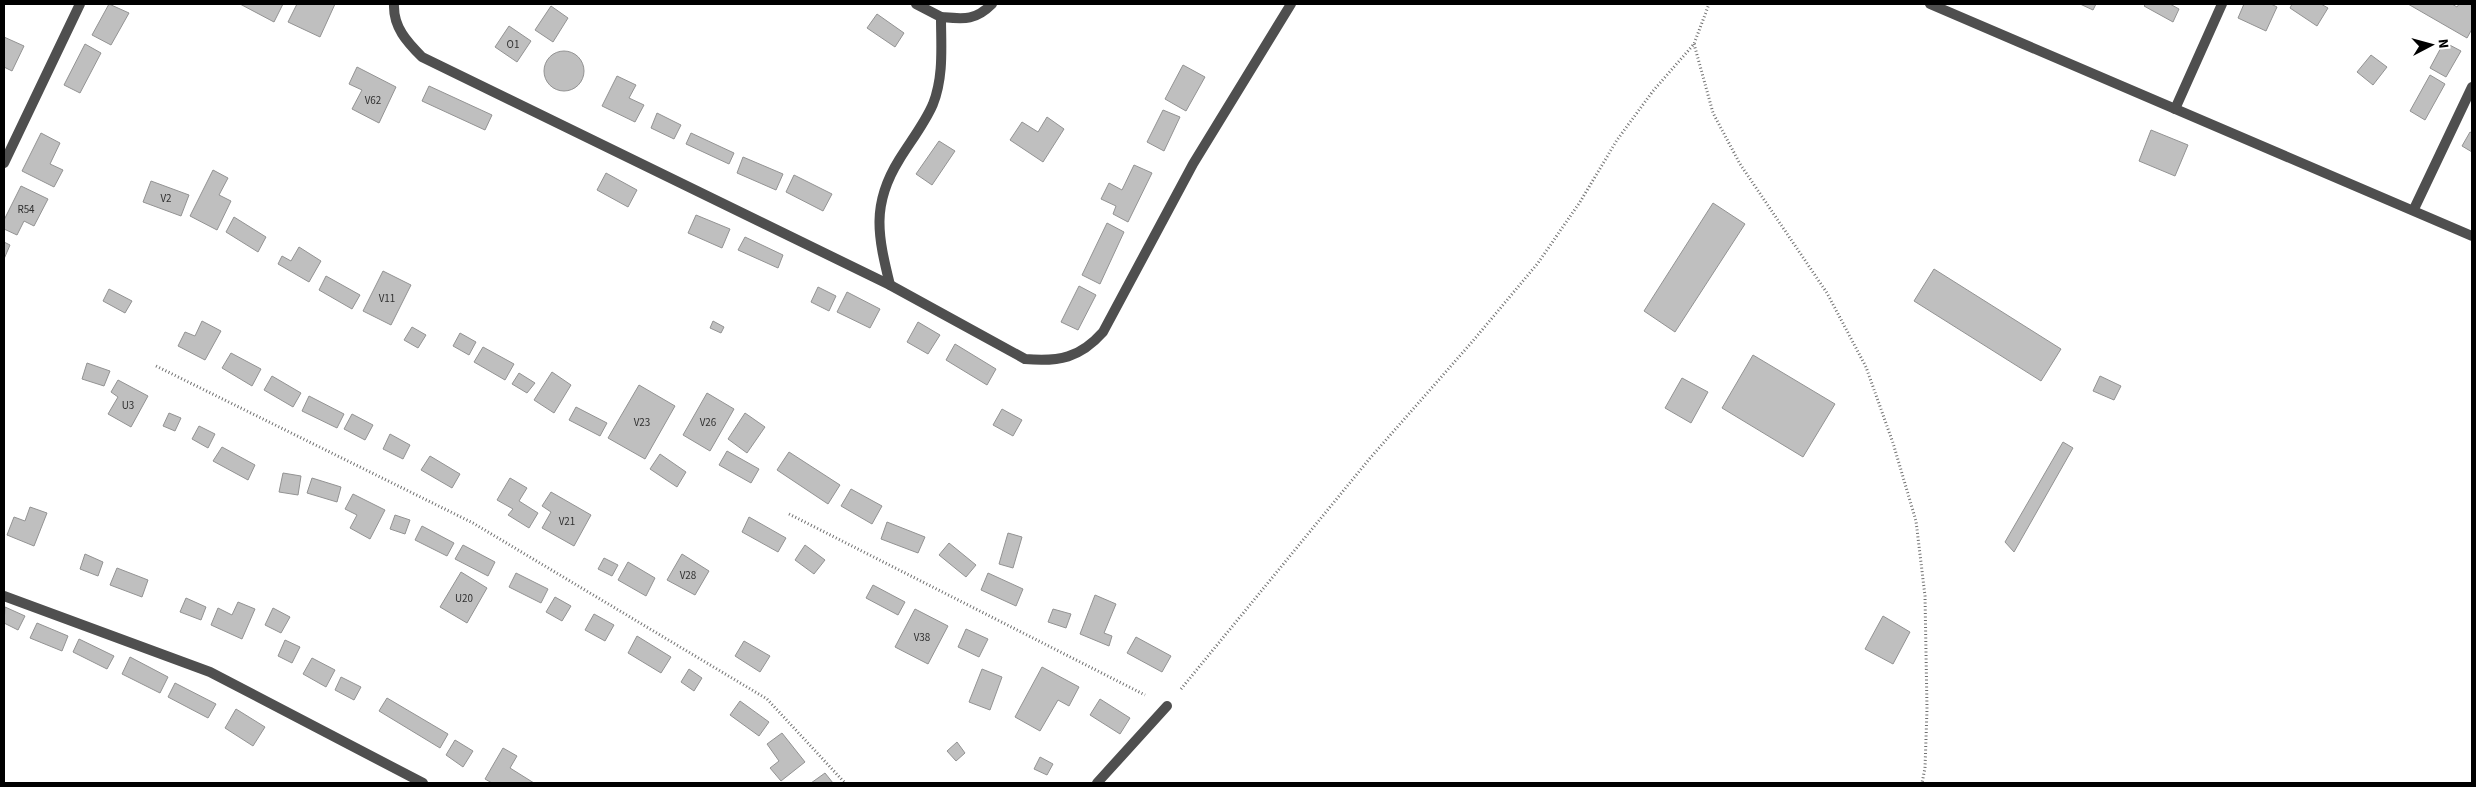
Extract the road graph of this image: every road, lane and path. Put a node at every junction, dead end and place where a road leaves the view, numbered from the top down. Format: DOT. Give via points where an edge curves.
graph roads {
  1 [pos="80,4"];
  2 [pos="394,4"];
  3 [pos="916,4"];
  4 [pos="992,4"];
  5 [pos="1290,4"];
  6 [pos="1709,4"];
  7 [pos="1930,4"];
  8 [pos="1960,4"];
  9 [pos="2222,4"];
  10 [pos="1955,14"];
  11 [pos="941,17"];
  12 [pos="1694,44"];
  13 [pos="2472,86"];
  14 [pos="2175,110"];
  15 [pos="4,162"];
  16 [pos="2414,209"];
  17 [pos="2472,236"];
  18 [pos="890,285"];
  19 [pos="156,366"];
  20 [pos="789,514"];
  21 [pos="4,596"];
  22 [pos="1167,706"];
  23 [pos="423,783"];
  24 [pos="845,783"];
  25 [pos="1097,783"];
  26 [pos="1922,783"];
  1 -- 15 [label="street"];
  2 -- 18 [label="street" via="394,15 404,39 422,57"];
  3 -- 11 [label="street"];
  4 -- 11 [label="street" via="983,13 967,19"];
  5 -- 18 [label="street" via="1193,164 1104,332 1091,346 1075,355 1050,361 1025,359"];
  6 -- 12 [label="path"];
  7 -- 10 [label="street"];
  8 -- 10 [label="street"];
  9 -- 14 [label="street"];
  10 -- 14 [label="street"];
  11 -- 18 [label="street" via="937,92 886,184 879,213 879,242"];
  12 -- 22 [label="path" via="1653,91 1617,140 1538,263 1371,457"];
  12 -- 26 [label="path" via="1713,113 1740,164 1827,293 1866,367 1893,443 1916,521 1926,596 1927,700"];
  13 -- 16 [label="street"];
  14 -- 16 [label="street"];
  16 -- 17 [label="street"];
  19 -- 24 [label="path" via="473,523 767,698"];
  20 -- 22 [label="path"];
  21 -- 23 [label="street" via="210,672"];
  22 -- 25 [label="street"];
}
